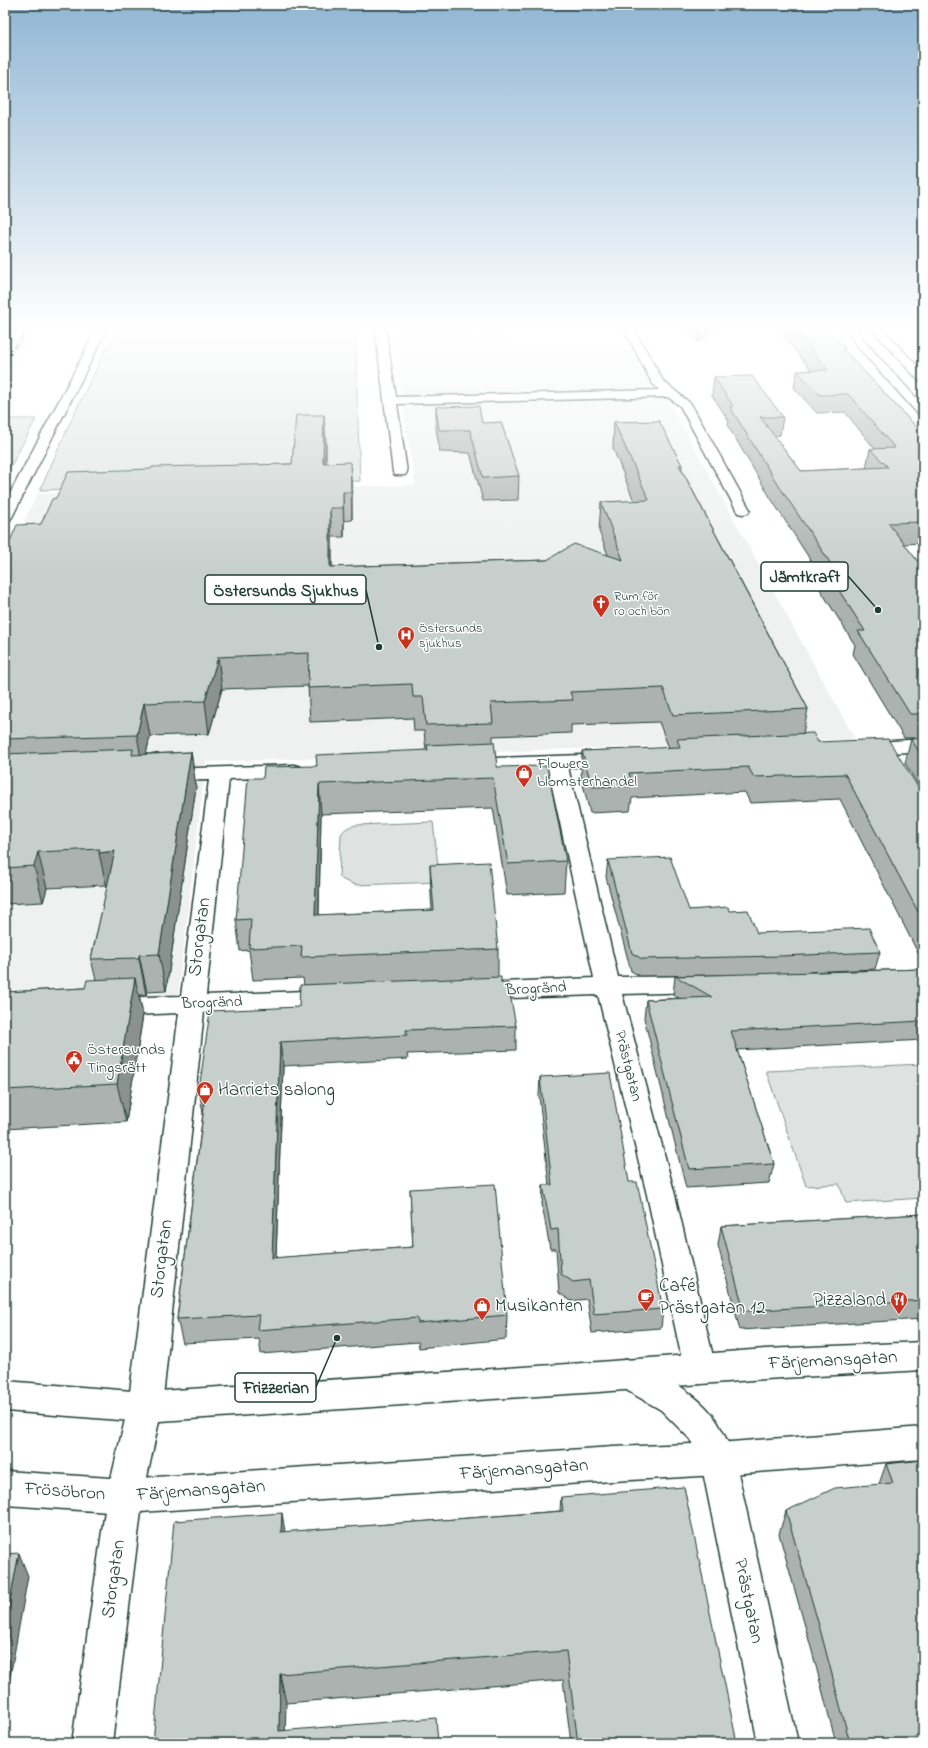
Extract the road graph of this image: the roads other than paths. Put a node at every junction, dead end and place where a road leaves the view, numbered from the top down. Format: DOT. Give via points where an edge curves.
graph roads {
  1 [pos="61,409"];
  2 [pos="393,409"];
  3 [pos="688,409"];
  4 [pos="400,472"];
  5 [pos="744,510"];
  6 [pos="5,517"];
  7 [pos="923,745"];
  8 [pos="883,747"];
  9 [pos="845,749"];
  10 [pos="630,760"];
  11 [pos="557,762"];
  12 [pos="450,766"];
  13 [pos="895,766"];
  14 [pos="316,770"];
  15 [pos="220,773"];
  16 [pos="148,776"];
  17 [pos="723,984"];
  18 [pos="608,986"];
  19 [pos="456,992"];
  20 [pos="353,997"];
  21 [pos="193,1004"];
  22 [pos="86,1007"];
  23 [pos="923,1356"];
  24 [pos="700,1369"];
  25 [pos="627,1374"];
  26 [pos="5,1396"];
  27 [pos="145,1407"];
  28 [pos="923,1443"];
  29 [pos="718,1459"];
  30 [pos="5,1488"];
  31 [pos="125,1496"];
  32 [pos="92,1743"];
  33 [pos="778,1743"];
  1 -- 6 [label="street"];
  2 -- 4 [label="street"];
  3 -- 5 [label="street"];
  7 -- 8 [label="street"];
  8 -- 9 [label="street"];
  8 -- 13 [label="street"];
  10 -- 11 [label="street"];
  11 -- 12 [label="street"];
  11 -- 18 [label="street, Prästgatan"];
  14 -- 15 [label="street"];
  15 -- 16 [label="street"];
  15 -- 21 [label="street, Storgatan"];
  17 -- 18 [label="street, Brogränd"];
  18 -- 19 [label="street, Brogränd"];
  18 -- 24 [label="street, Prästgatan" via="661,1195"];
  20 -- 21 [label="street, Brogränd"];
  21 -- 22 [label="street, Brogränd"];
  21 -- 27 [label="street, Storgatan"];
  23 -- 24 [label="street, Färjemansgatan"];
  24 -- 25 [label="street, Färjemansgatan"];
  25 -- 27 [label="street, Färjemansgatan"];
  25 -- 29 [label="street, Prästgatan" via="673,1399 702,1428"];
  26 -- 27 [label="street, Färjemansgatan"];
  27 -- 31 [label="street, Storgatan"];
  28 -- 29 [label="street, Färjemansgatan"];
  29 -- 31 [label="street, Färjemansgatan"];
  29 -- 33 [label="street, Prästgatan"];
  30 -- 31 [label="street, Frösöbron"];
  31 -- 32 [label="street, Storgatan"];
}
